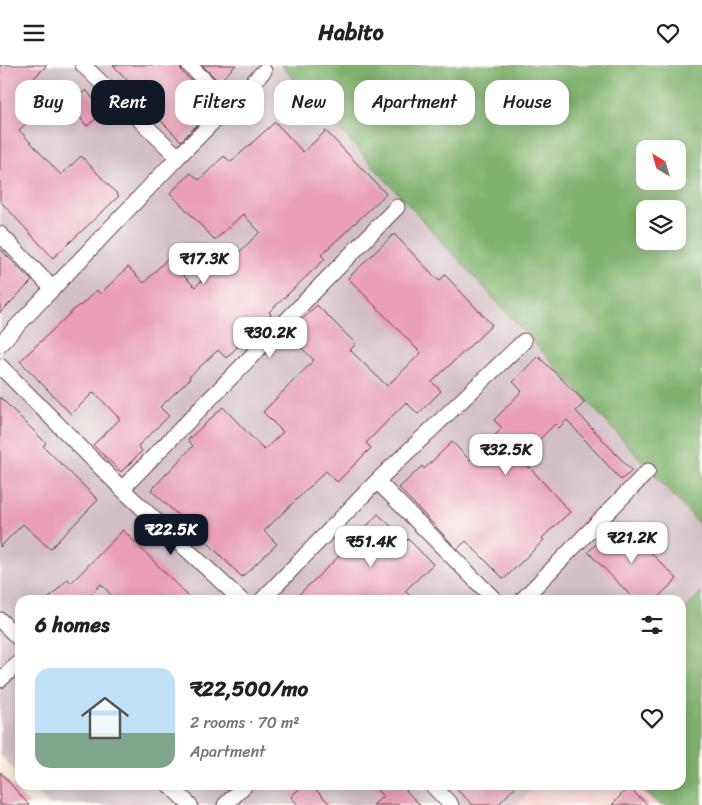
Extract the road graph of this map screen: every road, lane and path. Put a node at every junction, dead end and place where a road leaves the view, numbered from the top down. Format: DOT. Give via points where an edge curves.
graph roads {
  1 [pos="83,65"];
  2 [pos="189,65"];
  3 [pos="264,71"];
  4 [pos="204,80"];
  5 [pos="255,80"];
  6 [pos="210,125"];
  7 [pos="178,157"];
  8 [pos="397,207"];
  9 [pos="0,234"];
  10 [pos="52,288"];
  11 [pos="524,341"];
  12 [pos="0,343"];
  13 [pos="0,366"];
  14 [pos="648,471"];
  15 [pos="377,481"];
  16 [pos="122,489"];
  17 [pos="236,595"];
  18 [pos="267,595"];
  19 [pos="490,595"];
  20 [pos="527,595"];
  21 [pos="0,620"];
  22 [pos="15,635"];
  23 [pos="15,666"];
  24 [pos="0,680"];
  25 [pos="174,790"];
  26 [pos="240,790"];
  27 [pos="437,790"];
  28 [pos="190,805"];
  29 [pos="225,805"];
  30 [pos="451,805"];
  1 -- 7 [label="street"];
  2 -- 4 [label="street"];
  3 -- 5 [label="street"];
  6 -- 7 [label="street"];
  7 -- 10 [label="street"];
  8 -- 16 [label="street"];
  9 -- 10 [label="street"];
  10 -- 12 [label="street"];
  11 -- 15 [label="street"];
  13 -- 16 [label="street"];
  14 -- 20 [label="street"];
  15 -- 18 [label="street"];
  15 -- 19 [label="street"];
  16 -- 17 [label="street"];
  21 -- 22 [label="street"];
  23 -- 24 [label="street"];
  25 -- 28 [label="street"];
  26 -- 29 [label="street"];
  27 -- 30 [label="street"];
}
